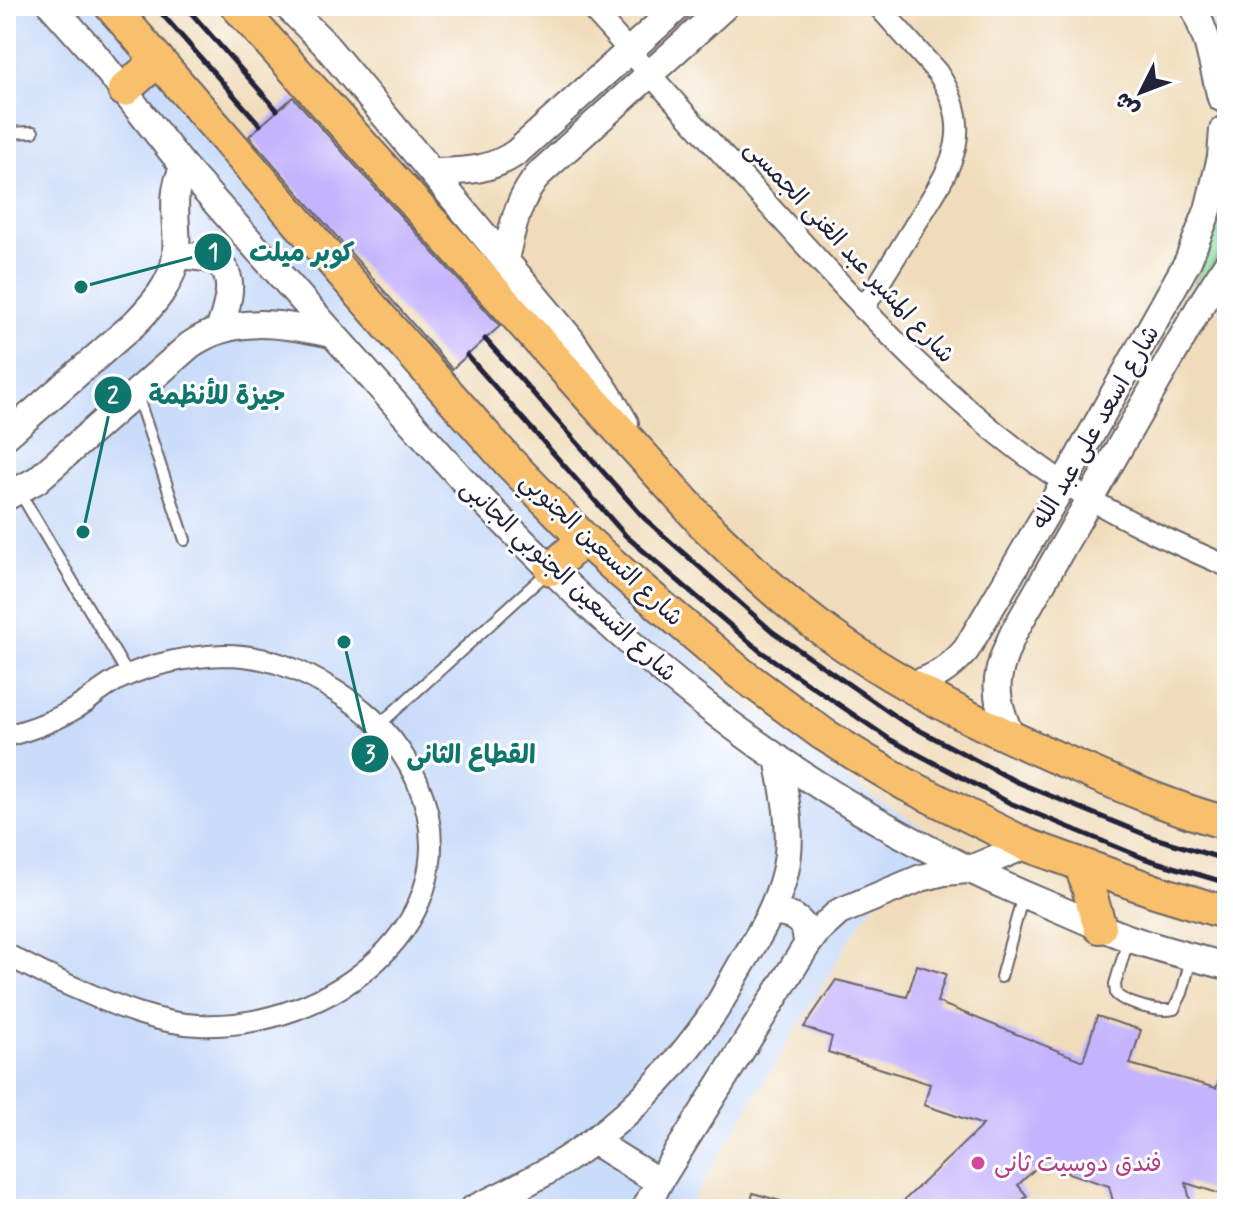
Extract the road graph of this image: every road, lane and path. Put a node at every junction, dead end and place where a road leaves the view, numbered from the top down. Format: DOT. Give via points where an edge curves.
graph roads {
  1 [pos="52,6"];
  2 [pos="111,6"];
  3 [pos="237,6"];
  4 [pos="287,6"];
  5 [pos="589,6"];
  6 [pos="679,6"];
  7 [pos="725,6"];
  8 [pos="878,6"];
  9 [pos="1194,6"];
  10 [pos="629,51"];
  11 [pos="158,60"];
  12 [pos="649,73"];
  13 [pos="1224,89"];
  14 [pos="124,90"];
  15 [pos="33,132"];
  16 [pos="6,133"];
  17 [pos="1225,134"];
  18 [pos="184,167"];
  19 [pos="433,172"];
  20 [pos="176,255"];
  21 [pos="505,259"];
  22 [pos="1227,264"];
  23 [pos="863,310"];
  24 [pos="220,328"];
  25 [pos="332,334"];
  26 [pos="136,393"];
  27 [pos="6,436"];
  28 [pos="641,455"];
  29 [pos="1064,483"];
  30 [pos="12,494"];
  31 [pos="1091,499"];
  32 [pos="584,539"];
  33 [pos="185,540"];
  34 [pos="1227,566"];
  35 [pos="551,569"];
  36 [pos="128,675"];
  37 [pos="909,686"];
  38 [pos="379,725"];
  39 [pos="6,736"];
  40 [pos="1012,738"];
  41 [pos="778,758"];
  42 [pos="1227,823"];
  43 [pos="1027,845"];
  44 [pos="1081,865"];
  45 [pos="968,870"];
  46 [pos="1023,895"];
  47 [pos="771,913"];
  48 [pos="1227,913"];
  49 [pos="1115,932"];
  50 [pos="807,945"];
  51 [pos="6,954"];
  52 [pos="1191,958"];
  53 [pos="1227,966"];
  54 [pos="1001,977"];
  55 [pos="593,1141"];
  56 [pos="659,1182"];
  57 [pos="517,1197"];
  58 [pos="473,1209"];
  59 [pos="645,1209"];
  1 -- 14 [label="street, شارع التسعين الجنوبي الجانبى"];
  2 -- 11 [label="main road, شارع التسعين الجنوبي"];
  3 -- 28 [label="main road"];
  4 -- 19 [label="street"];
  5 -- 10 [label="street, شارع المشير عبد الغنى الجمسى"];
  6 -- 10 [label="street"];
  7 -- 12 [label="street"];
  8 -- 23 [label="street" via="946,85 955,112 956,141 949,169"];
  9 -- 13 [label="street, شارع اسعد على عبد الله"];
  10 -- 12 [label="street, شارع المشير عبد الغنى الجمسى"];
  10 -- 19 [label="street" via="506,160 479,170"];
  11 -- 14 [label="main road"];
  11 -- 32 [label="main road, شارع التسعين الجنوبي" via="474,423"];
  12 -- 21 [label="street" via="529,186 516,212"];
  12 -- 23 [label="street, شارع المشير عبد الغنى الجمسى"];
  13 -- 17 [label="street, شارع اسعد على عبد الله" via="1220,117"];
  14 -- 18 [label="street, شارع التسعين الجنوبي الجانبى"];
  15 -- 16 [label="lane"];
  17 -- 29 [label="street, شارع اسعد على عبد الله" via="1212,197 1188,261"];
  18 -- 20 [label="street" via="175,194"];
  18 -- 25 [label="street, شارع التسعين الجنوبي الجانبى"];
  19 -- 21 [label="street"];
  20 -- 24 [label="street" via="207,259 224,270 230,284"];
  20 -- 27 [label="street" via="164,288 150,307"];
  21 -- 28 [label="street" via="589,364"];
  22 -- 31 [label="street, شارع اسعد على عبد الله"];
  23 -- 29 [label="street, شارع المشير عبد الغنى الجمسى" via="961,403"];
  24 -- 25 [label="street" via="254,324"];
  24 -- 26 [label="street" via="190,345"];
  25 -- 35 [label="street, شارع التسعين الجنوبي الجانبى"];
  26 -- 30 [label="street" via="37,480"];
  26 -- 33 [label="lane"];
  28 -- 37 [label="main road" via="752,571 830,636"];
  29 -- 31 [label="street, شارع المشير عبد الغنى الجمسى"];
  29 -- 37 [label="street, شارع اسعد على عبد الله" via="966,650 935,677"];
  30 -- 36 [label="lane"];
  31 -- 34 [label="street, شارع المشير عبد الغنى الجمسى"];
  31 -- 40 [label="street, شارع اسعد على عبد الله" via="1014,632 997,674 999,706"];
  32 -- 35 [label="main road"];
  32 -- 43 [label="main road, شارع التسعين الجنوبي" via="740,673 823,734 907,785"];
  35 -- 38 [label="lane"];
  35 -- 41 [label="street, شارع التسعين الجنوبي الجانبى" via="689,692"];
  36 -- 38 [label="street" via="197,658 261,658 316,678"];
  36 -- 39 [label="street" via="58,717"];
  37 -- 40 [label="main road"];
  38 -- 51 [label="street" via="422,794 431,832 430,869 402,935 344,985 282,1015 239,1024 195,1025 128,1011"];
  40 -- 42 [label="main road"];
  41 -- 45 [label="street, شارع التسعين الجنوبي الجانبى" via="868,817"];
  41 -- 47 [label="street" via="789,835 786,871"];
  43 -- 44 [label="main road, شارع التسعين الجنوبي"];
  43 -- 45 [label="street"];
  44 -- 48 [label="main road, شارع التسعين الجنوبي"];
  44 -- 49 [label="main road"];
  45 -- 46 [label="street, شارع التسعين الجنوبي الجانبى"];
  45 -- 50 [label="street" via="933,874 839,912"];
  46 -- 49 [label="street, شارع التسعين الجنوبي الجانبى"];
  46 -- 54 [label="lane"];
  47 -- 50 [label="street" via="793,916 802,924"];
  47 -- 55 [label="street" via="683,1054"];
  49 -- 52 [label="street, شارع التسعين الجنوبي الجانبى"];
  49 -- 52 [label="lane" via="1116,994 1123,1000 1174,1009"];
  50 -- 56 [label="street"];
  52 -- 53 [label="street, شارع التسعين الجنوبي الجانبى"];
  55 -- 56 [label="street"];
  55 -- 57 [label="street"];
  56 -- 59 [label="street"];
  57 -- 58 [label="street"];
}
